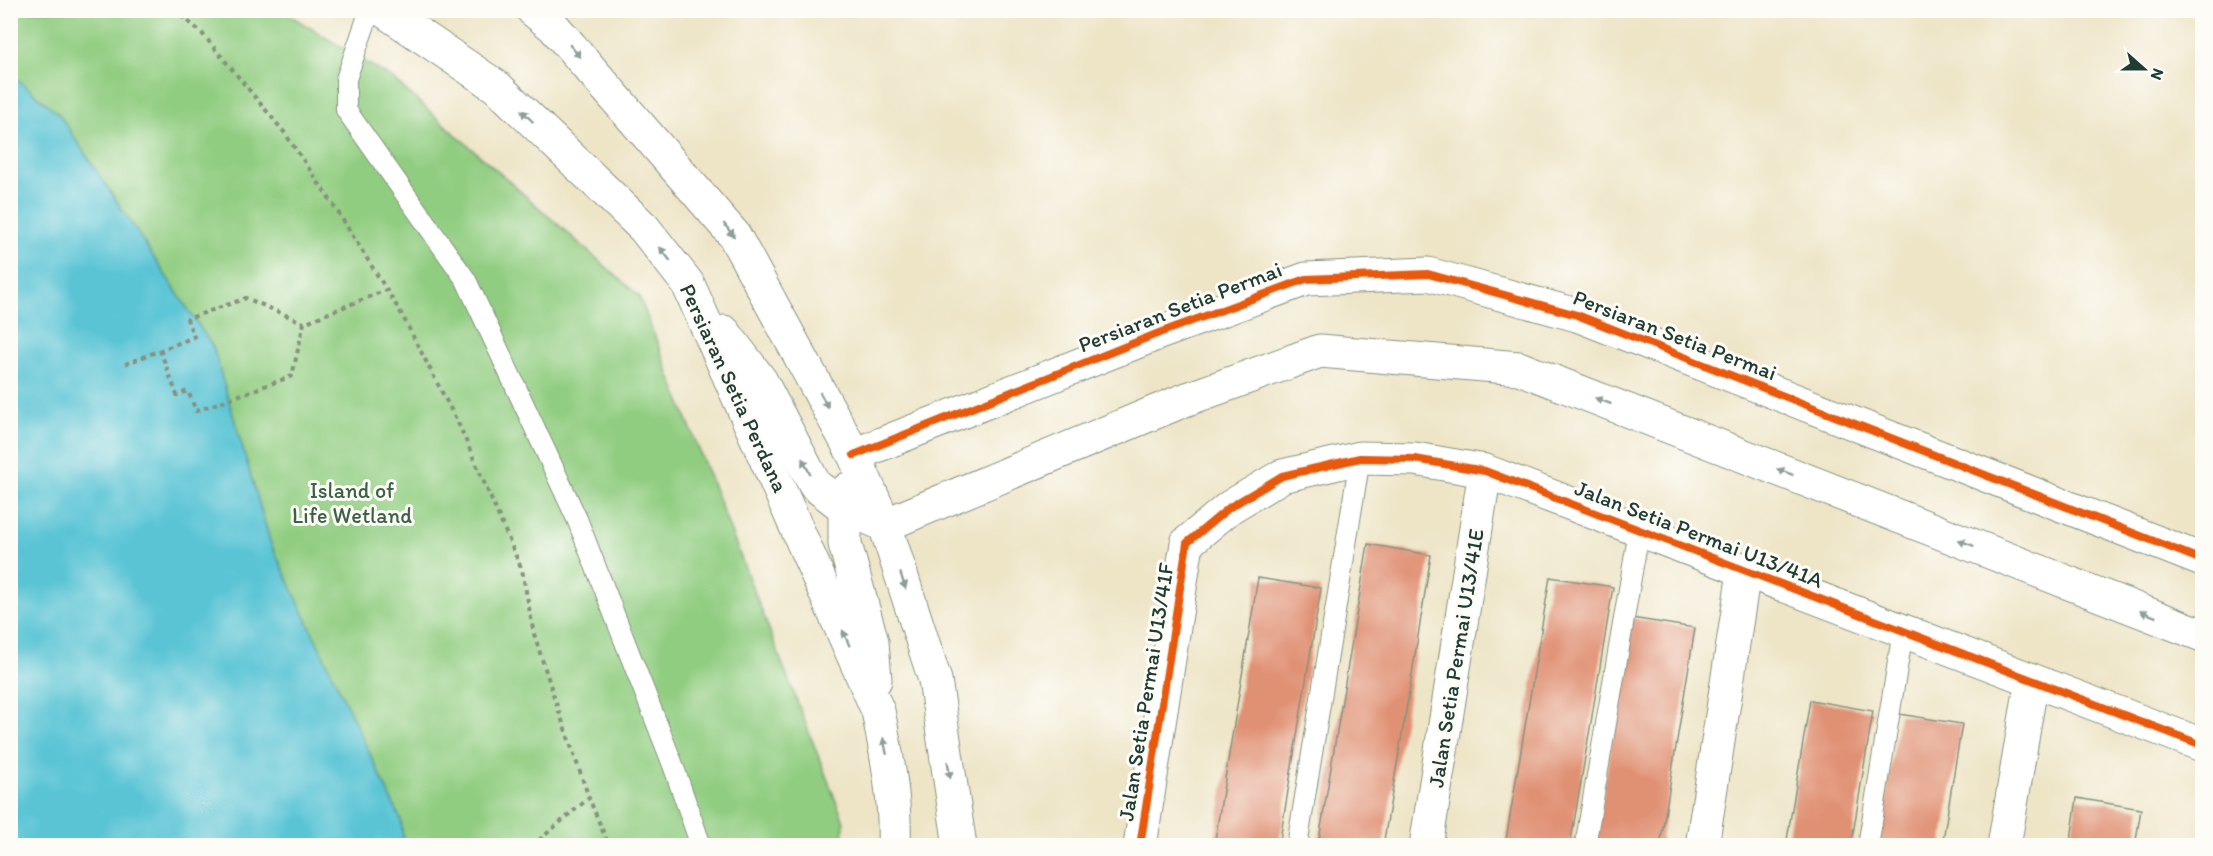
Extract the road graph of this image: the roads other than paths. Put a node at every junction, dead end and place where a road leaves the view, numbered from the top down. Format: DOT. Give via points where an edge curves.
graph roads {
  1 [pos="370,10"];
  2 [pos="383,10"];
  3 [pos="533,10"];
  4 [pos="688,284"];
  5 [pos="854,455"];
  6 [pos="1360,458"];
  7 [pos="1485,471"];
  8 [pos="845,508"];
  9 [pos="885,525"];
  10 [pos="1639,531"];
  11 [pos="1187,543"];
  12 [pos="2202,560"];
  13 [pos="1744,572"];
  14 [pos="1903,631"];
  15 [pos="2202,635"];
  16 [pos="2032,680"];
  17 [pos="878,711"];
  18 [pos="2202,745"];
  19 [pos="701,846"];
  20 [pos="894,846"];
  21 [pos="960,846"];
  22 [pos="1140,846"];
  23 [pos="1297,846"];
  24 [pos="1426,846"];
  25 [pos="1585,846"];
  26 [pos="1702,846"];
  27 [pos="1868,846"];
  28 [pos="2004,846"];
  1 -- 19 [label="lane" via="346,79 346,110 466,280 577,519 674,765"];
  4 -- 2 [label="street, Persiaran Setia Perdana, one-way" via="644,228 497,87"];
  3 -- 5 [label="street, one-way" via="553,26 734,235"];
  8 -- 4 [label="street, one-way" via="815,485 761,381"];
  17 -- 4 [label="street, Persiaran Setia Perdana, one-way"];
  5 -- 8 [label="street"];
  5 -- 9 [label="street"];
  5 -- 12 [label="street, Persiaran Setia Permai" via="1159,333 1306,279 1428,274 1577,315"];
  6 -- 7 [label="street, Jalan Setia Permai U13/41A" via="1415,459"];
  6 -- 11 [label="street, Jalan Setia Permai U13/41A" via="1282,476 1230,507"];
  6 -- 23 [label="lane"];
  7 -- 10 [label="street, Jalan Setia Permai U13/41A"];
  7 -- 24 [label="street, Jalan Setia Permai U13/41E"];
  8 -- 9 [label="street"];
  8 -- 17 [label="street" via="845,544 872,642"];
  15 -- 9 [label="street, one-way" via="1519,368 1320,351 1182,401"];
  9 -- 21 [label="street, one-way" via="935,680"];
  10 -- 13 [label="street, Jalan Setia Permai U13/41A"];
  10 -- 25 [label="lane"];
  11 -- 22 [label="street, Jalan Setia Permai U13/41F"];
  13 -- 14 [label="street, Jalan Setia Permai U13/41A"];
  13 -- 26 [label="street"];
  14 -- 16 [label="street, Jalan Setia Permai U13/41A"];
  14 -- 27 [label="lane"];
  16 -- 18 [label="street, Jalan Setia Permai U13/41A"];
  16 -- 28 [label="street"];
  20 -- 17 [label="street, Persiaran Setia Perdana, one-way" via="895,821"];
}
